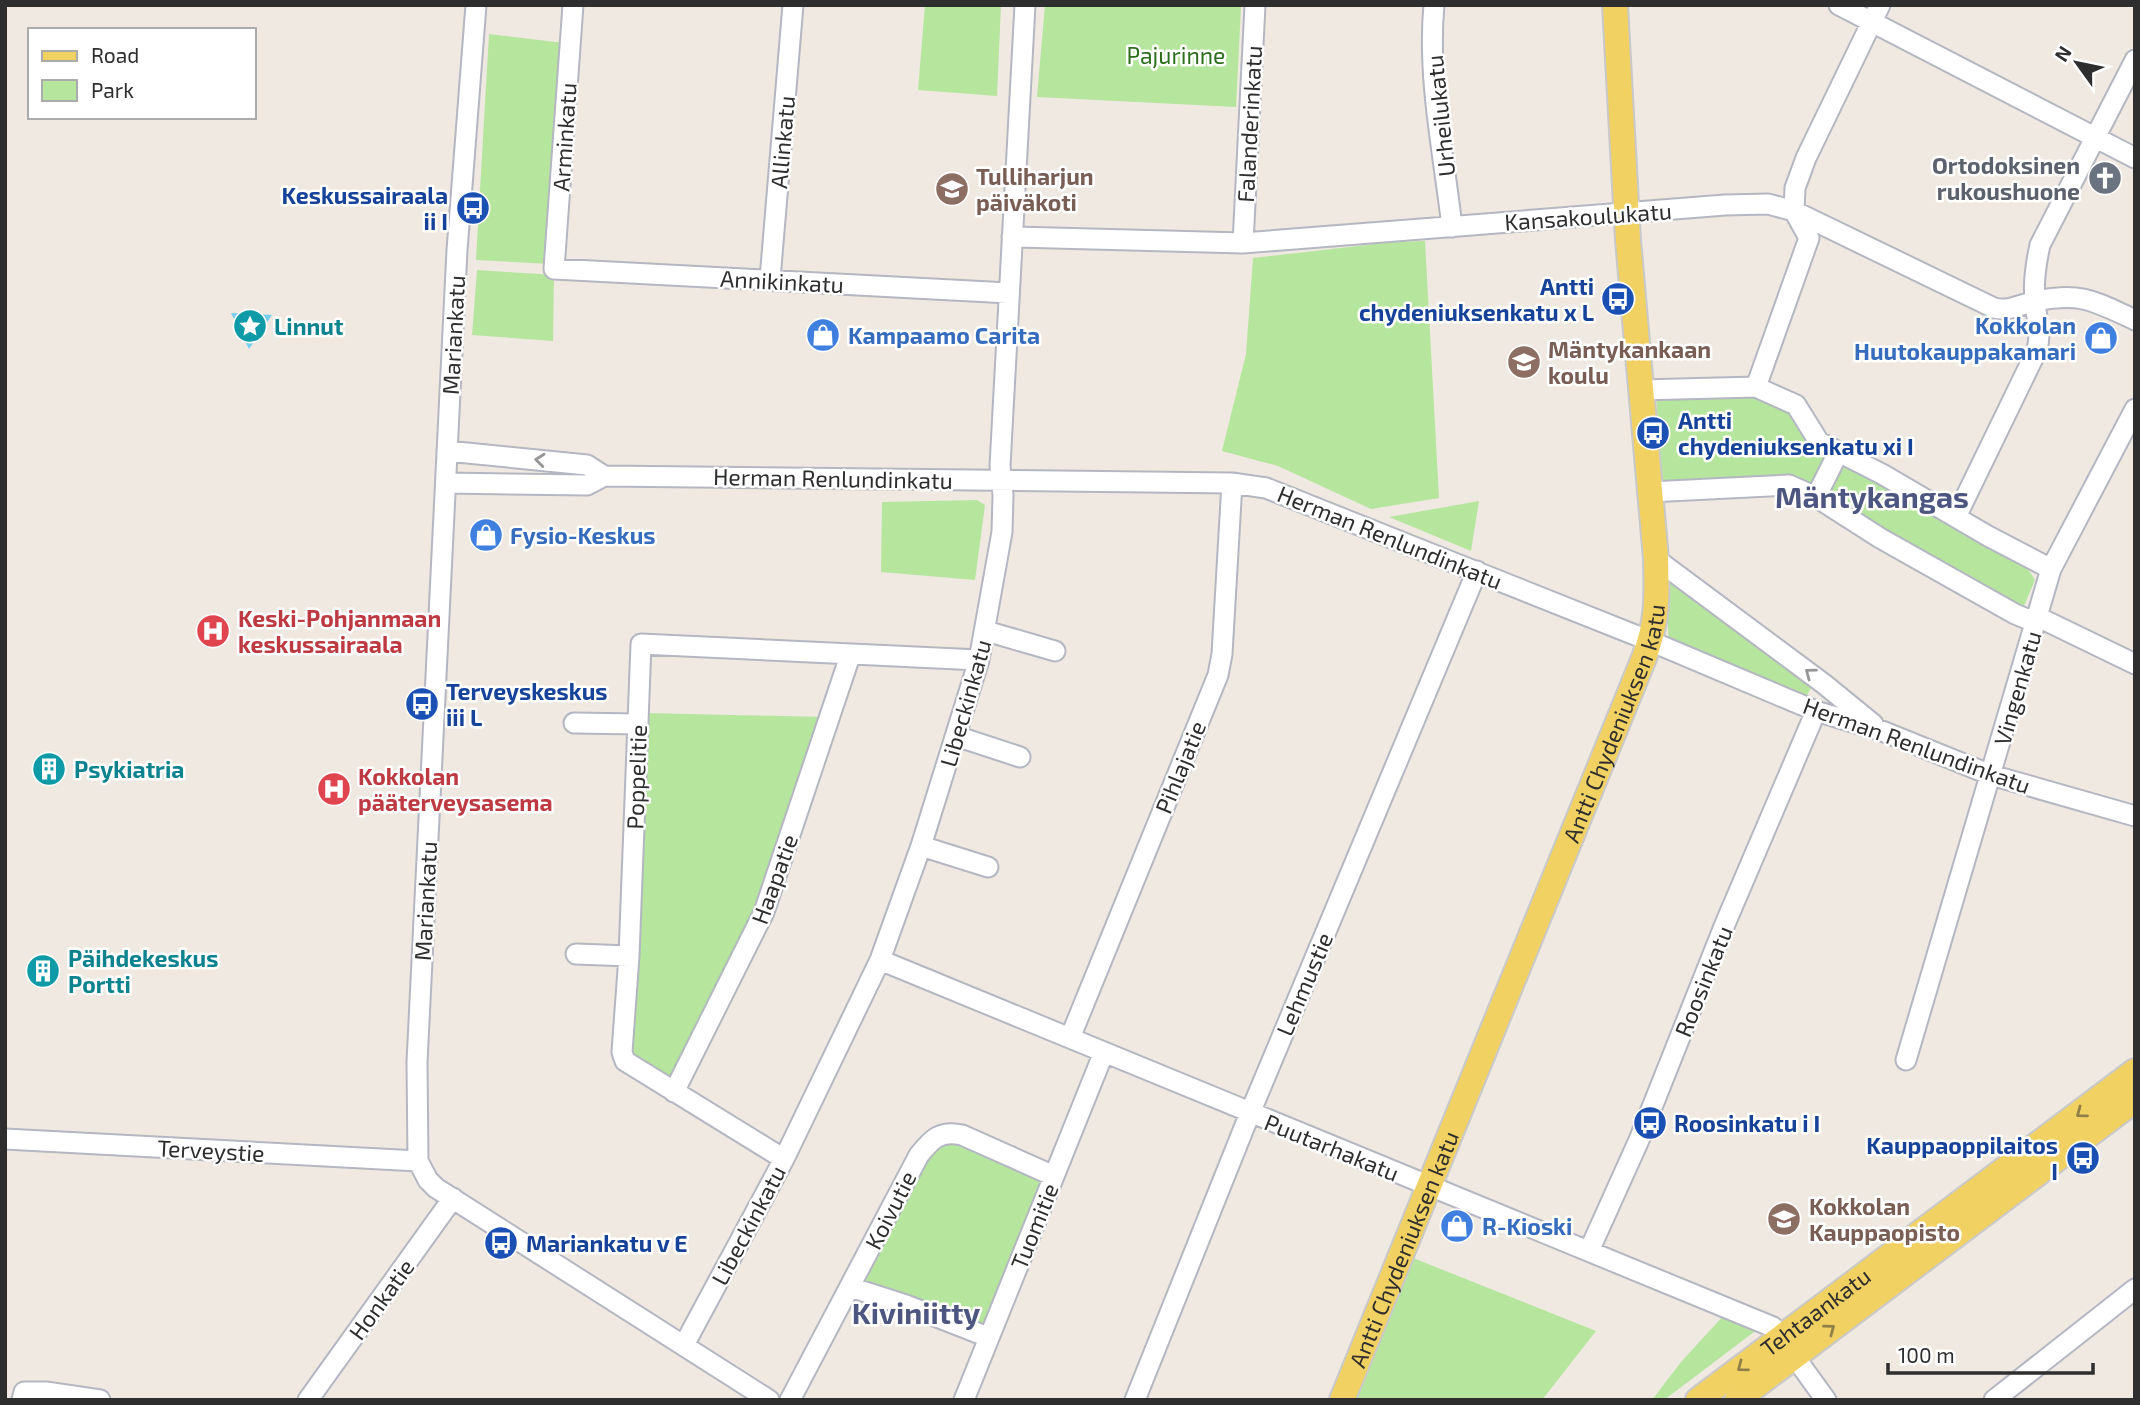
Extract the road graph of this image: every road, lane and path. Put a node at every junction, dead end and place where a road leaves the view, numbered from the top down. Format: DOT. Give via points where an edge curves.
graph roads {
  1 [pos="475,5"];
  2 [pos="573,5"];
  3 [pos="793,5"];
  4 [pos="1025,5"];
  5 [pos="1255,5"];
  6 [pos="1434,5"];
  7 [pos="1615,5"];
  8 [pos="1839,5"];
  9 [pos="1875,13"];
  10 [pos="2135,60"];
  11 [pos="2095,138"];
  12 [pos="2135,158"];
  13 [pos="1794,211"];
  14 [pos="1628,214"];
  15 [pos="1452,227"];
  16 [pos="1012,237"];
  17 [pos="1243,243"];
  18 [pos="554,269"];
  19 [pos="770,279"];
  20 [pos="1009,293"];
  21 [pos="2035,301"];
  22 [pos="2135,320"];
  23 [pos="1756,387"];
  24 [pos="1640,390"];
  25 [pos="2135,409"];
  26 [pos="447,451"];
  27 [pos="1838,453"];
  28 [pos="604,476"];
  29 [pos="1000,481"];
  30 [pos="446,483"];
  31 [pos="1232,483"];
  32 [pos="1649,492"];
  33 [pos="1816,497"];
  34 [pos="1955,517"];
  35 [pos="1656,559"];
  36 [pos="2051,569"];
  37 [pos="1477,571"];
  38 [pos="2038,617"];
  39 [pos="986,631"];
  40 [pos="1650,641"];
  41 [pos="1055,651"];
  42 [pos="850,656"];
  43 [pos="979,660"];
  44 [pos="2135,664"];
  45 [pos="1816,711"];
  46 [pos="574,723"];
  47 [pos="638,724"];
  48 [pos="1882,731"];
  49 [pos="956,736"];
  50 [pos="1020,757"];
  51 [pos="1992,775"];
  52 [pos="2135,816"];
  53 [pos="921,846"];
  54 [pos="988,867"];
  55 [pos="576,954"];
  56 [pos="629,956"];
  57 [pos="880,960"];
  58 [pos="1070,1038"];
  59 [pos="1104,1052"];
  60 [pos="1906,1060"];
  61 [pos="2135,1071"];
  62 [pos="674,1092"];
  63 [pos="2135,1100"];
  64 [pos="1250,1114"];
  65 [pos="5,1139"];
  66 [pos="784,1159"];
  67 [pos="418,1161"];
  68 [pos="1054,1176"];
  69 [pos="1428,1186"];
  70 [pos="453,1198"];
  71 [pos="1589,1251"];
  72 [pos="850,1287"];
  73 [pos="2135,1289"];
  74 [pos="988,1338"];
  75 [pos="684,1345"];
  76 [pos="1788,1347"];
  77 [pos="22,1400"];
  78 [pos="100,1400"];
  79 [pos="308,1400"];
  80 [pos="769,1400"];
  81 [pos="790,1400"];
  82 [pos="964,1400"];
  83 [pos="1135,1400"];
  84 [pos="1342,1400"];
  85 [pos="1698,1400"];
  86 [pos="1737,1400"];
  87 [pos="1826,1400"];
  88 [pos="1994,1400"];
  1 -- 26 [label="street, Mariankatu"];
  2 -- 18 [label="street, Arminkatu"];
  3 -- 19 [label="street, Allinkatu"];
  4 -- 16 [label="street, Libeckinkatu"];
  5 -- 17 [label="street, Falanderinkatu"];
  6 -- 15 [label="street, Urheilukatu" via="1436,91"];
  7 -- 14 [label="main road, Antti Chydeniuksen katu"];
  8 -- 9 [label="street"];
  9 -- 11 [label="street"];
  9 -- 13 [label="street" via="1806,158 1795,187"];
  10 -- 11 [label="street"];
  11 -- 12 [label="street"];
  11 -- 21 [label="street" via="2040,245"];
  13 -- 14 [label="street, Kansakoulukatu" via="1768,204"];
  13 -- 21 [label="street, Kansakoulukatu" via="1994,309"];
  13 -- 23 [label="street" via="1809,238"];
  14 -- 15 [label="street, Kansakoulukatu"];
  14 -- 24 [label="main road, Antti Chydeniuksen katu"];
  15 -- 17 [label="street, Kansakoulukatu"];
  16 -- 17 [label="street, Kansakoulukatu"];
  16 -- 20 [label="street, Libeckinkatu"];
  18 -- 19 [label="street, Annikinkatu"];
  19 -- 20 [label="street, Annikinkatu"];
  20 -- 29 [label="street, Libeckinkatu"];
  21 -- 22 [label="street, Kansakoulukatu" via="2075,296"];
  21 -- 34 [label="street" via="2041,332 2037,349"];
  23 -- 24 [label="street"];
  23 -- 27 [label="street" via="1796,405 1819,442"];
  24 -- 32 [label="main road, Antti Chydeniuksen katu"];
  25 -- 36 [label="street, Vingenkatu"];
  28 -- 26 [label="street, Herman Renlundinkatu, one-way" via="587,465"];
  26 -- 30 [label="street, Mariankatu"];
  27 -- 33 [label="street"];
  27 -- 34 [label="street"];
  28 -- 29 [label="street, Herman Renlundinkatu"];
  28 -- 30 [label="street, Herman Renlundinkatu" via="587,485"];
  29 -- 31 [label="street, Herman Renlundinkatu"];
  29 -- 39 [label="street, Libeckinkatu" via="1002,532"];
  30 -- 67 [label="street, Mariankatu" via="418,1048"];
  31 -- 37 [label="street, Herman Renlundinkatu" via="1266,488"];
  31 -- 58 [label="street, Pihlajatie" via="1218,675"];
  32 -- 33 [label="street" via="1789,485"];
  32 -- 35 [label="main road, Antti Chydeniuksen katu"];
  33 -- 38 [label="street" via="2015,614"];
  34 -- 36 [label="street"];
  35 -- 40 [label="main road, Antti Chydeniuksen katu" via="1658,608"];
  48 -- 35 [label="street, one-way"];
  36 -- 38 [label="street, Vingenkatu"];
  37 -- 40 [label="street, Herman Renlundinkatu"];
  37 -- 64 [label="street, Lehmustie"];
  38 -- 44 [label="street"];
  38 -- 51 [label="street, Vingenkatu"];
  39 -- 41 [label="street"];
  39 -- 43 [label="street, Libeckinkatu"];
  40 -- 45 [label="street, Herman Renlundinkatu"];
  40 -- 69 [label="main road, Antti Chydeniuksen katu"];
  42 -- 43 [label="street, Poppelitie"];
  42 -- 47 [label="street, Poppelitie" via="641,645"];
  42 -- 62 [label="street, Haapatie" via="764,912"];
  43 -- 49 [label="street, Libeckinkatu"];
  45 -- 48 [label="street, Herman Renlundinkatu"];
  45 -- 71 [label="street, Roosinkatu"];
  46 -- 47 [label="street"];
  47 -- 56 [label="street, Poppelitie"];
  48 -- 51 [label="street, Herman Renlundinkatu"];
  49 -- 50 [label="street"];
  49 -- 53 [label="street, Libeckinkatu"];
  51 -- 52 [label="street, Herman Renlundinkatu"];
  51 -- 60 [label="street, Vingenkatu"];
  53 -- 54 [label="street"];
  53 -- 57 [label="street, Libeckinkatu"];
  55 -- 56 [label="street"];
  56 -- 62 [label="street, Poppelitie" via="622,1052 625,1061"];
  57 -- 58 [label="street, Puutarhakatu"];
  57 -- 66 [label="street, Libeckinkatu"];
  58 -- 59 [label="street, Puutarhakatu"];
  59 -- 64 [label="street, Puutarhakatu"];
  59 -- 68 [label="street, Tuomitie"];
  61 -- 76 [label="main road, Tehtaankatu, one-way"];
  62 -- 66 [label="street, Poppelitie"];
  76 -- 63 [label="main road, Tehtaankatu, one-way"];
  64 -- 69 [label="street, Puutarhakatu"];
  64 -- 83 [label="street, Lehmustie"];
  65 -- 67 [label="street, Terveystie"];
  66 -- 75 [label="street, Libeckinkatu"];
  67 -- 70 [label="street" via="428,1180"];
  68 -- 72 [label="street, Koivutie" via="962,1135 932,1138"];
  68 -- 74 [label="street, Tuomitie"];
  69 -- 71 [label="street, Puutarhakatu"];
  69 -- 84 [label="main road, Antti Chydeniuksen katu"];
  70 -- 75 [label="street"];
  70 -- 79 [label="street, Honkatie"];
  71 -- 76 [label="street, Puutarhakatu" via="1773,1327"];
  72 -- 74 [label="street"];
  72 -- 81 [label="street, Koivutie"];
  73 -- 88 [label="street"];
  74 -- 82 [label="street, Tuomitie"];
  75 -- 80 [label="street"];
  76 -- 85 [label="main road, Tehtaankatu, one-way"];
  76 -- 86 [label="main road, Tehtaankatu"];
  76 -- 87 [label="street"];
  77 -- 78 [label="street" via="24,1392"];
}
